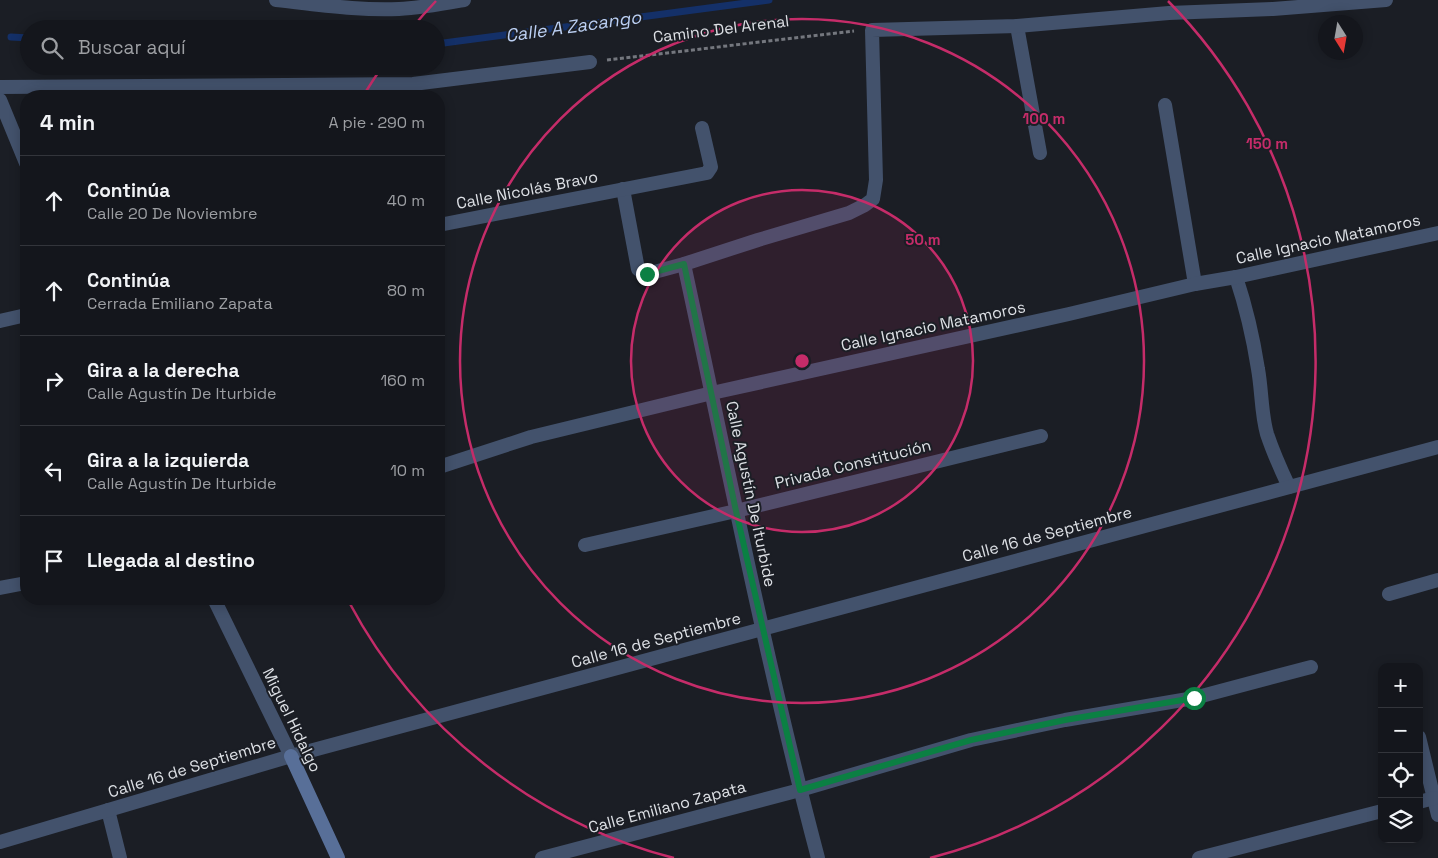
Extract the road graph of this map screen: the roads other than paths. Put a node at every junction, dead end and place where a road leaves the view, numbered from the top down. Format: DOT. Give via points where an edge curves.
graph roads {
  1 [pos="276,0"];
  2 [pos="464,0"];
  3 [pos="1386,0"];
  4 [pos="1017,26"];
  5 [pos="590,62"];
  6 [pos="0,87"];
  7 [pos="0,100"];
  8 [pos="1165,105"];
  9 [pos="702,128"];
  10 [pos="20,148"];
  11 [pos="1040,153"];
  12 [pos="622,189"];
  13 [pos="445,224"];
  14 [pos="1438,233"];
  15 [pos="684,264"];
  16 [pos="1236,277"];
  17 [pos="1195,284"];
  18 [pos="20,316"];
  19 [pos="0,321"];
  20 [pos="712,393"];
  21 [pos="1041,436"];
  22 [pos="1438,447"];
  23 [pos="445,465"];
  24 [pos="1289,487"];
  25 [pos="736,511"];
  26 [pos="584,545"];
  27 [pos="1438,580"];
  28 [pos="20,584"];
  29 [pos="0,588"];
  30 [pos="1390,594"];
  31 [pos="217,605"];
  32 [pos="762,629"];
  33 [pos="1311,667"];
  34 [pos="1423,753"];
  35 [pos="291,756"];
  36 [pos="800,790"];
  37 [pos="1434,798"];
  38 [pos="1423,801"];
  39 [pos="108,810"];
  40 [pos="1378,812"];
  41 [pos="1438,815"];
  42 [pos="0,842"];
  43 [pos="120,858"];
  44 [pos="338,858"];
  45 [pos="542,858"];
  46 [pos="818,858"];
  47 [pos="1199,858"];
  1 -- 2 [label="street" via="398,9"];
  3 -- 4 [label="street"];
  4 -- 11 [label="street"];
  4 -- 15 [label="street" via="872,30 876,180 873,199 849,213"];
  5 -- 6 [label="street" via="412,84"];
  7 -- 10 [label="street"];
  8 -- 17 [label="street"];
  9 -- 12 [label="street, Calle Nicolás Bravo" via="711,167 707,173"];
  12 -- 13 [label="street, Calle Nicolás Bravo"];
  12 -- 15 [label="street" via="639,271 647,274"];
  14 -- 16 [label="street, Calle Ignacio Matamoros"];
  15 -- 20 [label="street, Calle Agustín De Iturbide"];
  16 -- 17 [label="street, Calle Ignacio Matamoros"];
  16 -- 24 [label="street" via="1254,344 1267,433"];
  17 -- 20 [label="street, Calle Ignacio Matamoros"];
  18 -- 19 [label="street"];
  20 -- 23 [label="street, Calle Ignacio Matamoros" via="531,437"];
  20 -- 25 [label="street, Calle Agustín De Iturbide"];
  21 -- 25 [label="street, Privada Constitución"];
  22 -- 24 [label="street, Calle 16 de Septiembre"];
  24 -- 32 [label="street, Calle 16 de Septiembre"];
  25 -- 26 [label="street, Privada Constitución"];
  25 -- 32 [label="street, Calle Agustín De Iturbide"];
  27 -- 30 [label="street"];
  28 -- 29 [label="street"];
  31 -- 35 [label="street, Miguel Hidalgo"];
  32 -- 35 [label="street, Calle 16 de Septiembre"];
  32 -- 36 [label="street, Calle Agustín De Iturbide"];
  33 -- 36 [label="street, Calle Emiliano Zapata" via="1194,698 971,740"];
  34 -- 37 [label="street"];
  35 -- 39 [label="street, Calle 16 de Septiembre"];
  35 -- 44 [label="main road, Miguel Hidalgo"];
  36 -- 45 [label="street, Calle Emiliano Zapata"];
  36 -- 46 [label="street, Calle Agustín De Iturbide"];
  37 -- 38 [label="street"];
  37 -- 41 [label="street"];
  39 -- 42 [label="street, Calle 16 de Septiembre"];
  39 -- 43 [label="street"];
  40 -- 47 [label="street"];
}
